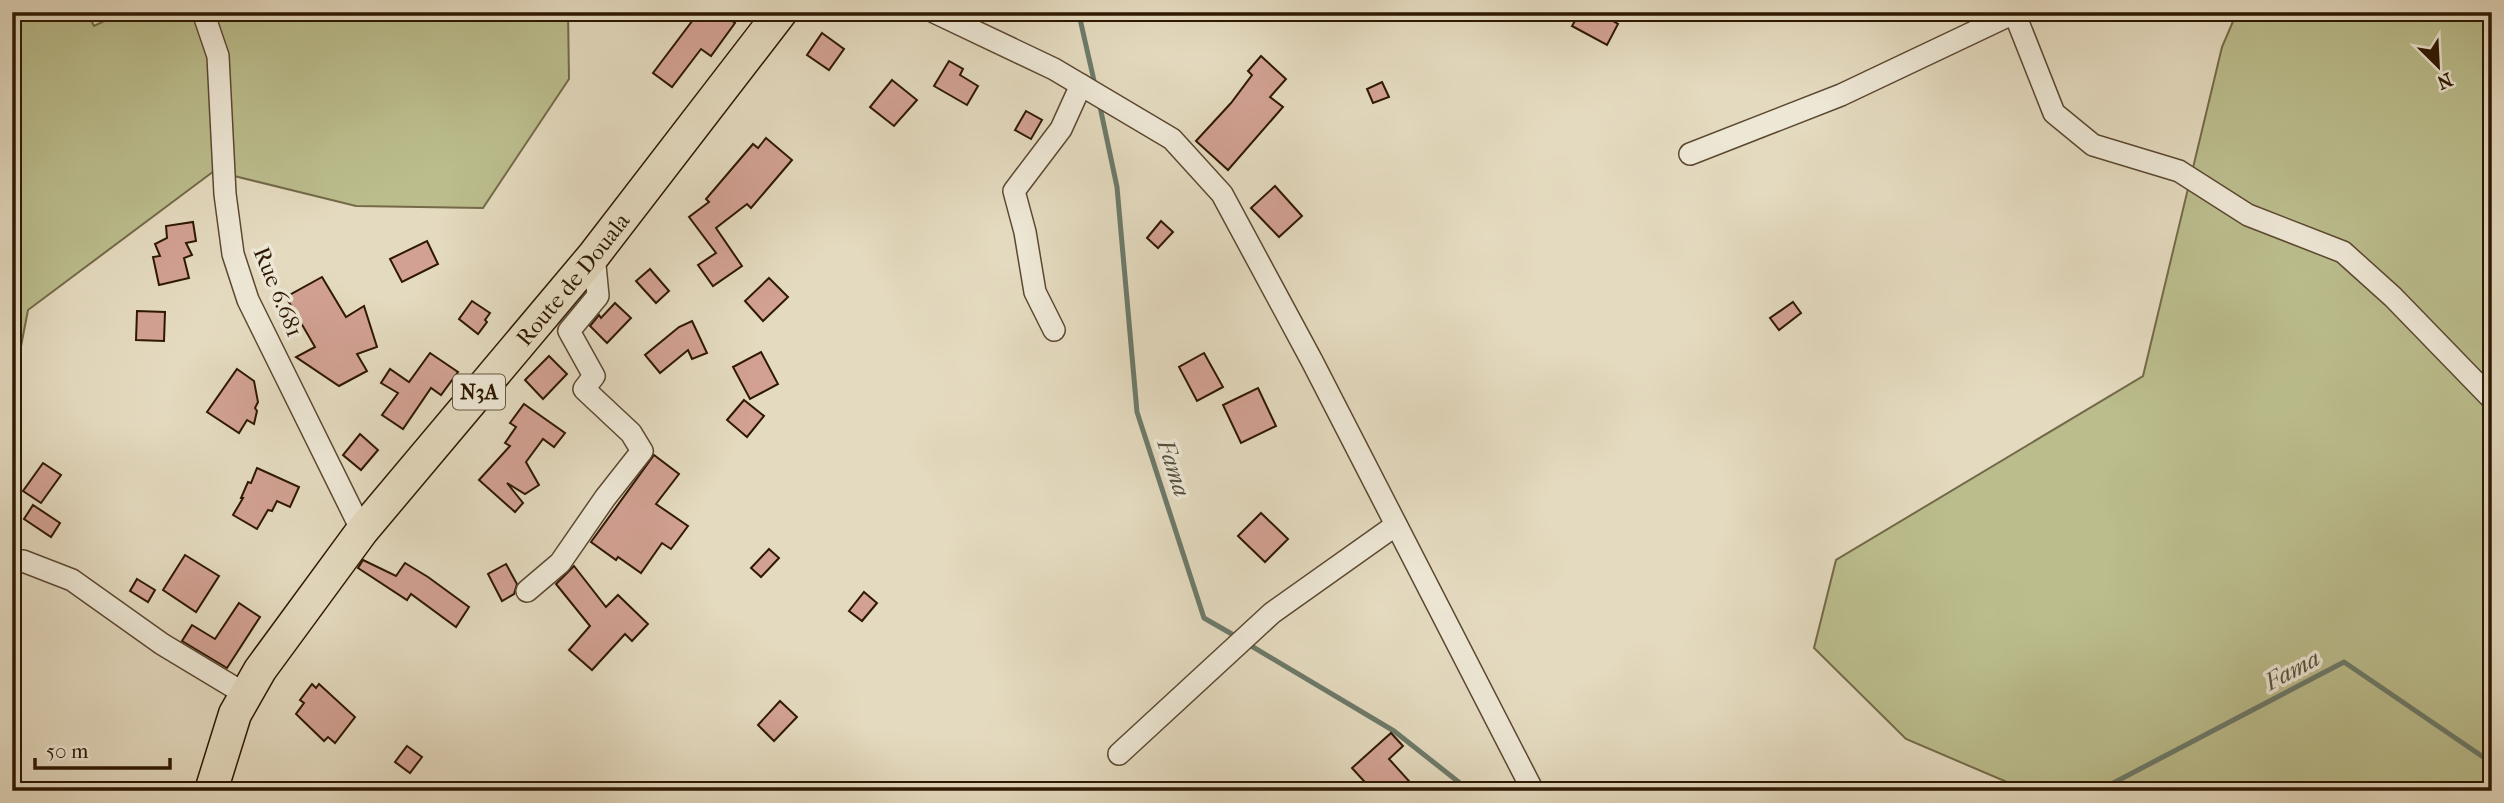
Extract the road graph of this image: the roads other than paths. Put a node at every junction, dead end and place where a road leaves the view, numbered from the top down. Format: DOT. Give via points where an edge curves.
graph roads {
  1 [pos="203,12"];
  2 [pos="780,12"];
  3 [pos="934,12"];
  4 [pos="2014,13"];
  5 [pos="1081,85"];
  6 [pos="1690,154"];
  7 [pos="594,255"];
  8 [pos="1054,330"];
  9 [pos="2492,399"];
  10 [pos="1396,525"];
  11 [pos="362,531"];
  12 [pos="12,564"];
  13 [pos="527,591"];
  14 [pos="245,694"];
  15 [pos="1119,754"];
  16 [pos="211,791"];
  17 [pos="1533,791"];
  1 -- 11 [label="street, Rue 6.681" via="218,56 233,254 248,300"];
  2 -- 7 [label="highway, Route de Douala / N3A"];
  3 -- 5 [label="street"];
  4 -- 6 [label="street" via="1841,95"];
  4 -- 9 [label="street" via="2054,113 2092,145 2179,171 2248,215 2343,252"];
  5 -- 8 [label="street" via="1061,129 1014,191 1035,292"];
  5 -- 10 [label="street" via="1172,139 1222,194"];
  7 -- 11 [label="highway, Route de Douala / N3A"];
  7 -- 13 [label="street" via="598,296 569,331 594,376 584,389 631,433 642,451 561,563"];
  10 -- 15 [label="street" via="1272,613"];
  10 -- 17 [label="street"];
  11 -- 14 [label="highway, Route de Douala / N3A"];
  12 -- 14 [label="street" via="23,561 72,580 162,644"];
  14 -- 16 [label="highway, Route de Douala / N3A" via="234,714"];
}
